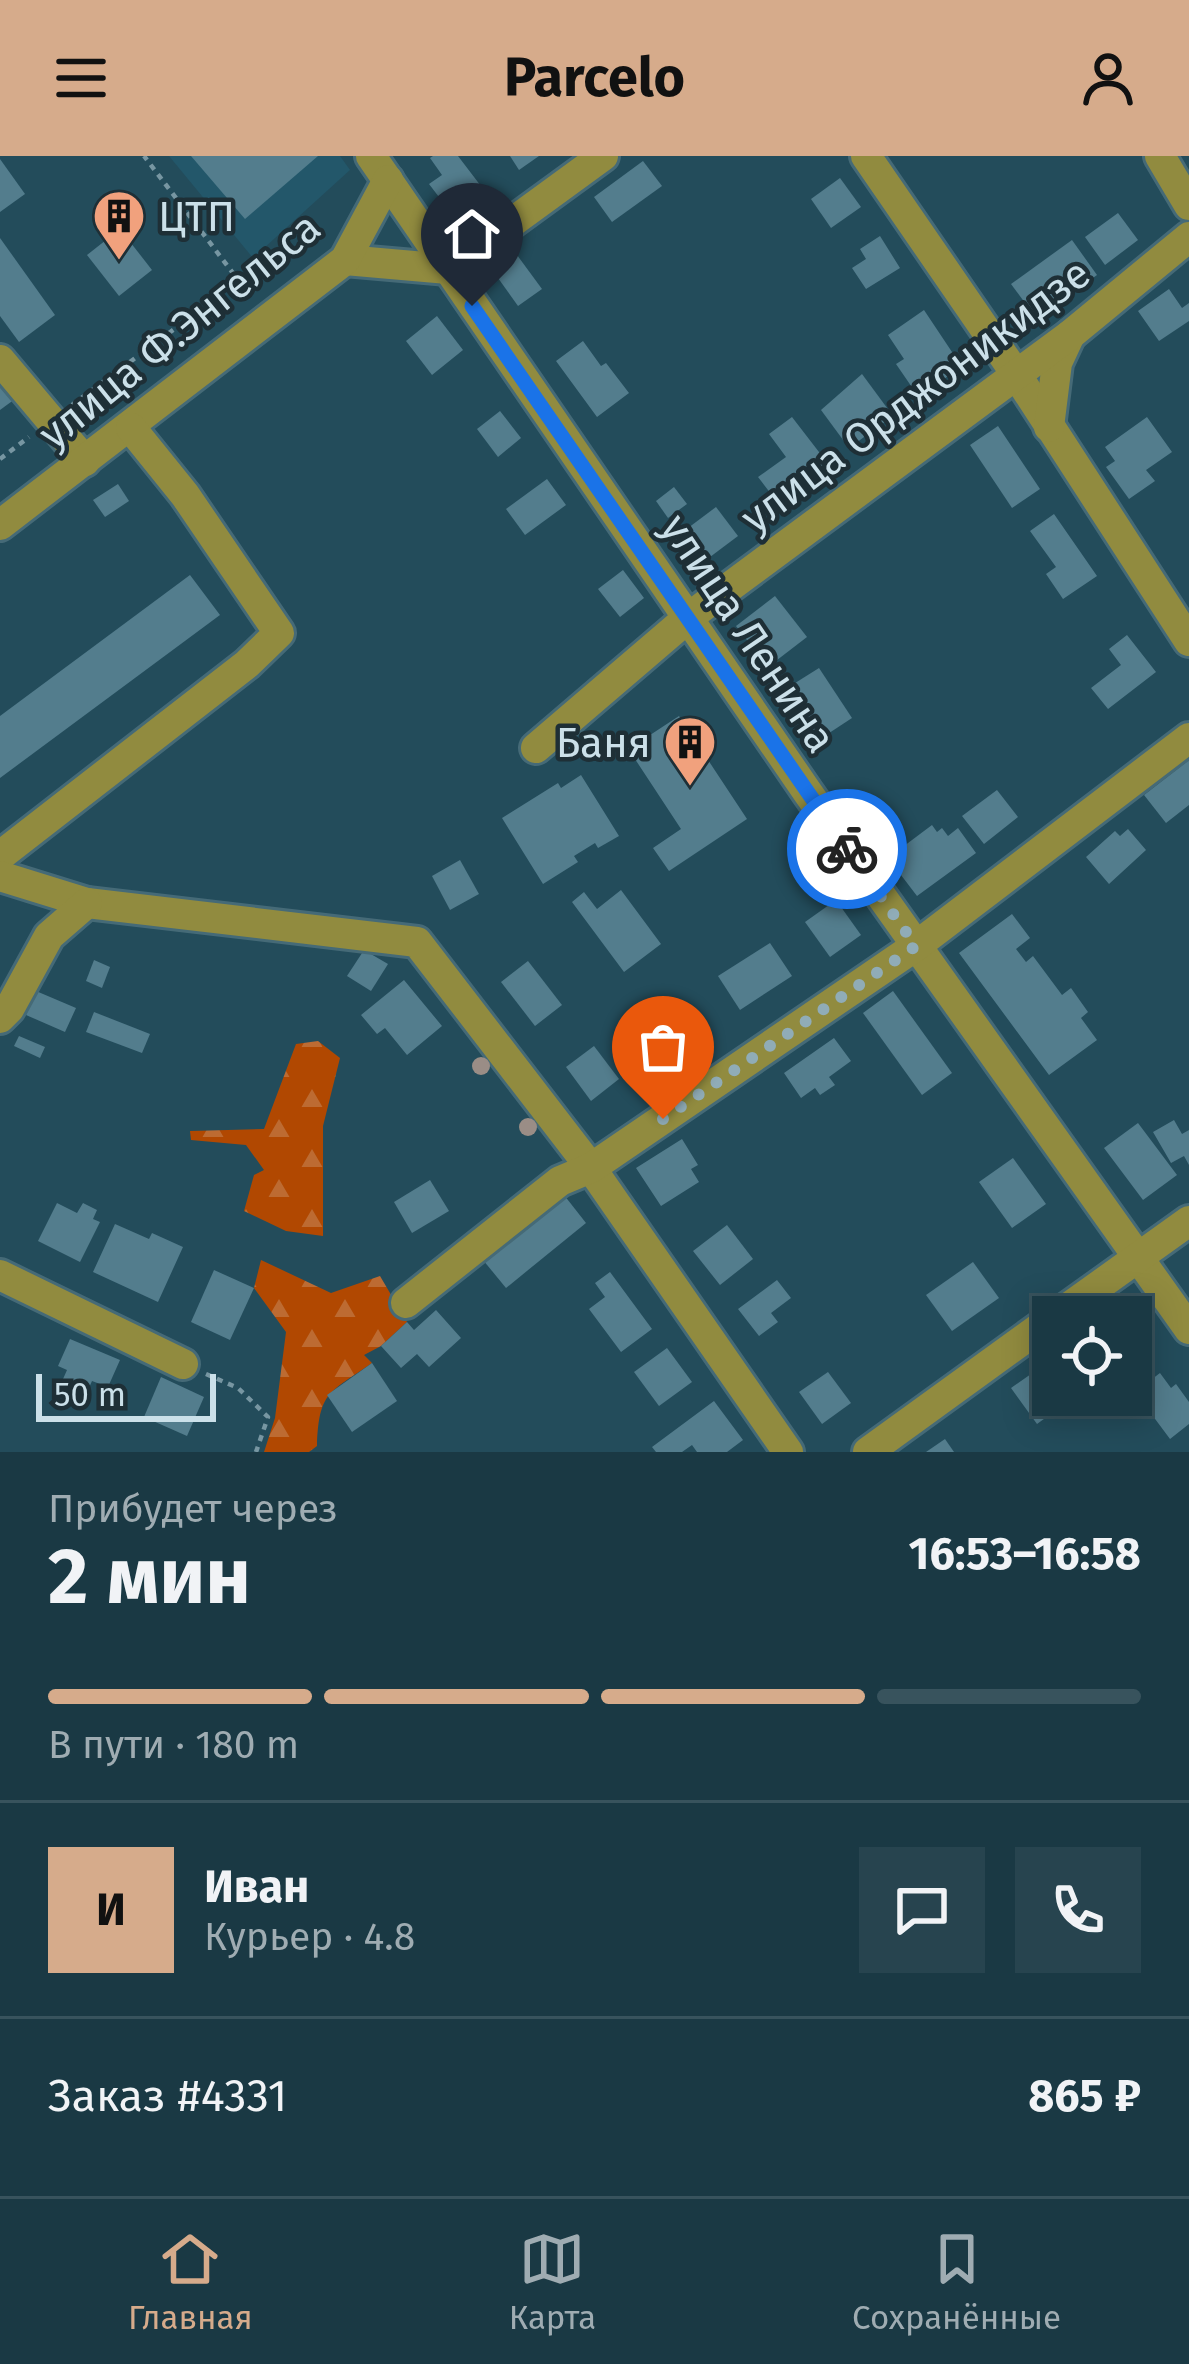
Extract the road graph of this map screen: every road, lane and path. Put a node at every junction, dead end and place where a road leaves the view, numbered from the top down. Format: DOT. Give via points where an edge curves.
graph roads {
  1 [pos="144,156"];
  2 [pos="603,156"];
  3 [pos="866,156"];
  4 [pos="1160,156"];
  5 [pos="379,168"];
  6 [pos="1189,205"];
  7 [pos="1189,237"];
  8 [pos="345,260"];
  9 [pos="448,269"];
  10 [pos="1070,335"];
  11 [pos="0,360"];
  12 [pos="1016,374"];
  13 [pos="52,421"];
  14 [pos="1049,427"];
  15 [pos="130,428"];
  16 [pos="0,459"];
  17 [pos="85,461"];
  18 [pos="0,525"];
  19 [pos="689,617"];
  20 [pos="1189,641"];
  21 [pos="1189,738"];
  22 [pos="536,748"];
  23 [pos="0,856"];
  24 [pos="0,876"];
  25 [pos="87,903"];
  26 [pos="916,946"];
  27 [pos="0,1018"];
  28 [pos="591,1168"];
  29 [pos="1189,1221"];
  30 [pos="1138,1257"];
  31 [pos="0,1275"];
  32 [pos="1084,1296"];
  33 [pos="406,1303"];
  34 [pos="1189,1328"];
  35 [pos="1032,1334"];
  36 [pos="183,1364"];
  37 [pos="256,1452"];
  38 [pos="788,1452"];
  39 [pos="868,1452"];
  1 -- 13 [label="path" via="239,281"];
  2 -- 9 [label="street"];
  3 -- 12 [label="street"];
  4 -- 6 [label="street"];
  5 -- 8 [label="street, улица Ф.Энгельса"];
  5 -- 9 [label="street, улица Ленина"];
  7 -- 10 [label="street, улица Орджоникидзе"];
  8 -- 9 [label="street"];
  8 -- 15 [label="street, улица Ф.Энгельса"];
  9 -- 19 [label="street, улица Ленина"];
  10 -- 12 [label="street, улица Орджоникидзе"];
  10 -- 14 [label="street" via="1057,363"];
  11 -- 13 [label="street"];
  12 -- 14 [label="street"];
  12 -- 19 [label="street, улица Орджоникидзе"];
  13 -- 16 [label="path"];
  13 -- 17 [label="street"];
  14 -- 20 [label="street"];
  15 -- 17 [label="street, улица Ф.Энгельса"];
  15 -- 23 [label="street" via="279,632"];
  17 -- 18 [label="street, улица Ф.Энгельса"];
  19 -- 22 [label="street, улица Орджоникидзе"];
  19 -- 26 [label="street, улица Ленина"];
  21 -- 26 [label="street"];
  24 -- 25 [label="street"];
  25 -- 27 [label="street" via="49,936"];
  25 -- 28 [label="street" via="417,942"];
  26 -- 28 [label="street"];
  26 -- 30 [label="street, улица Ленина"];
  28 -- 33 [label="street" via="560,1181"];
  28 -- 38 [label="street"];
  29 -- 30 [label="street"];
  30 -- 32 [label="street"];
  30 -- 34 [label="street, улица Ленина"];
  31 -- 36 [label="street"];
  35 -- 39 [label="street"];
  36 -- 37 [label="path" via="238,1388 268,1417"];
}
